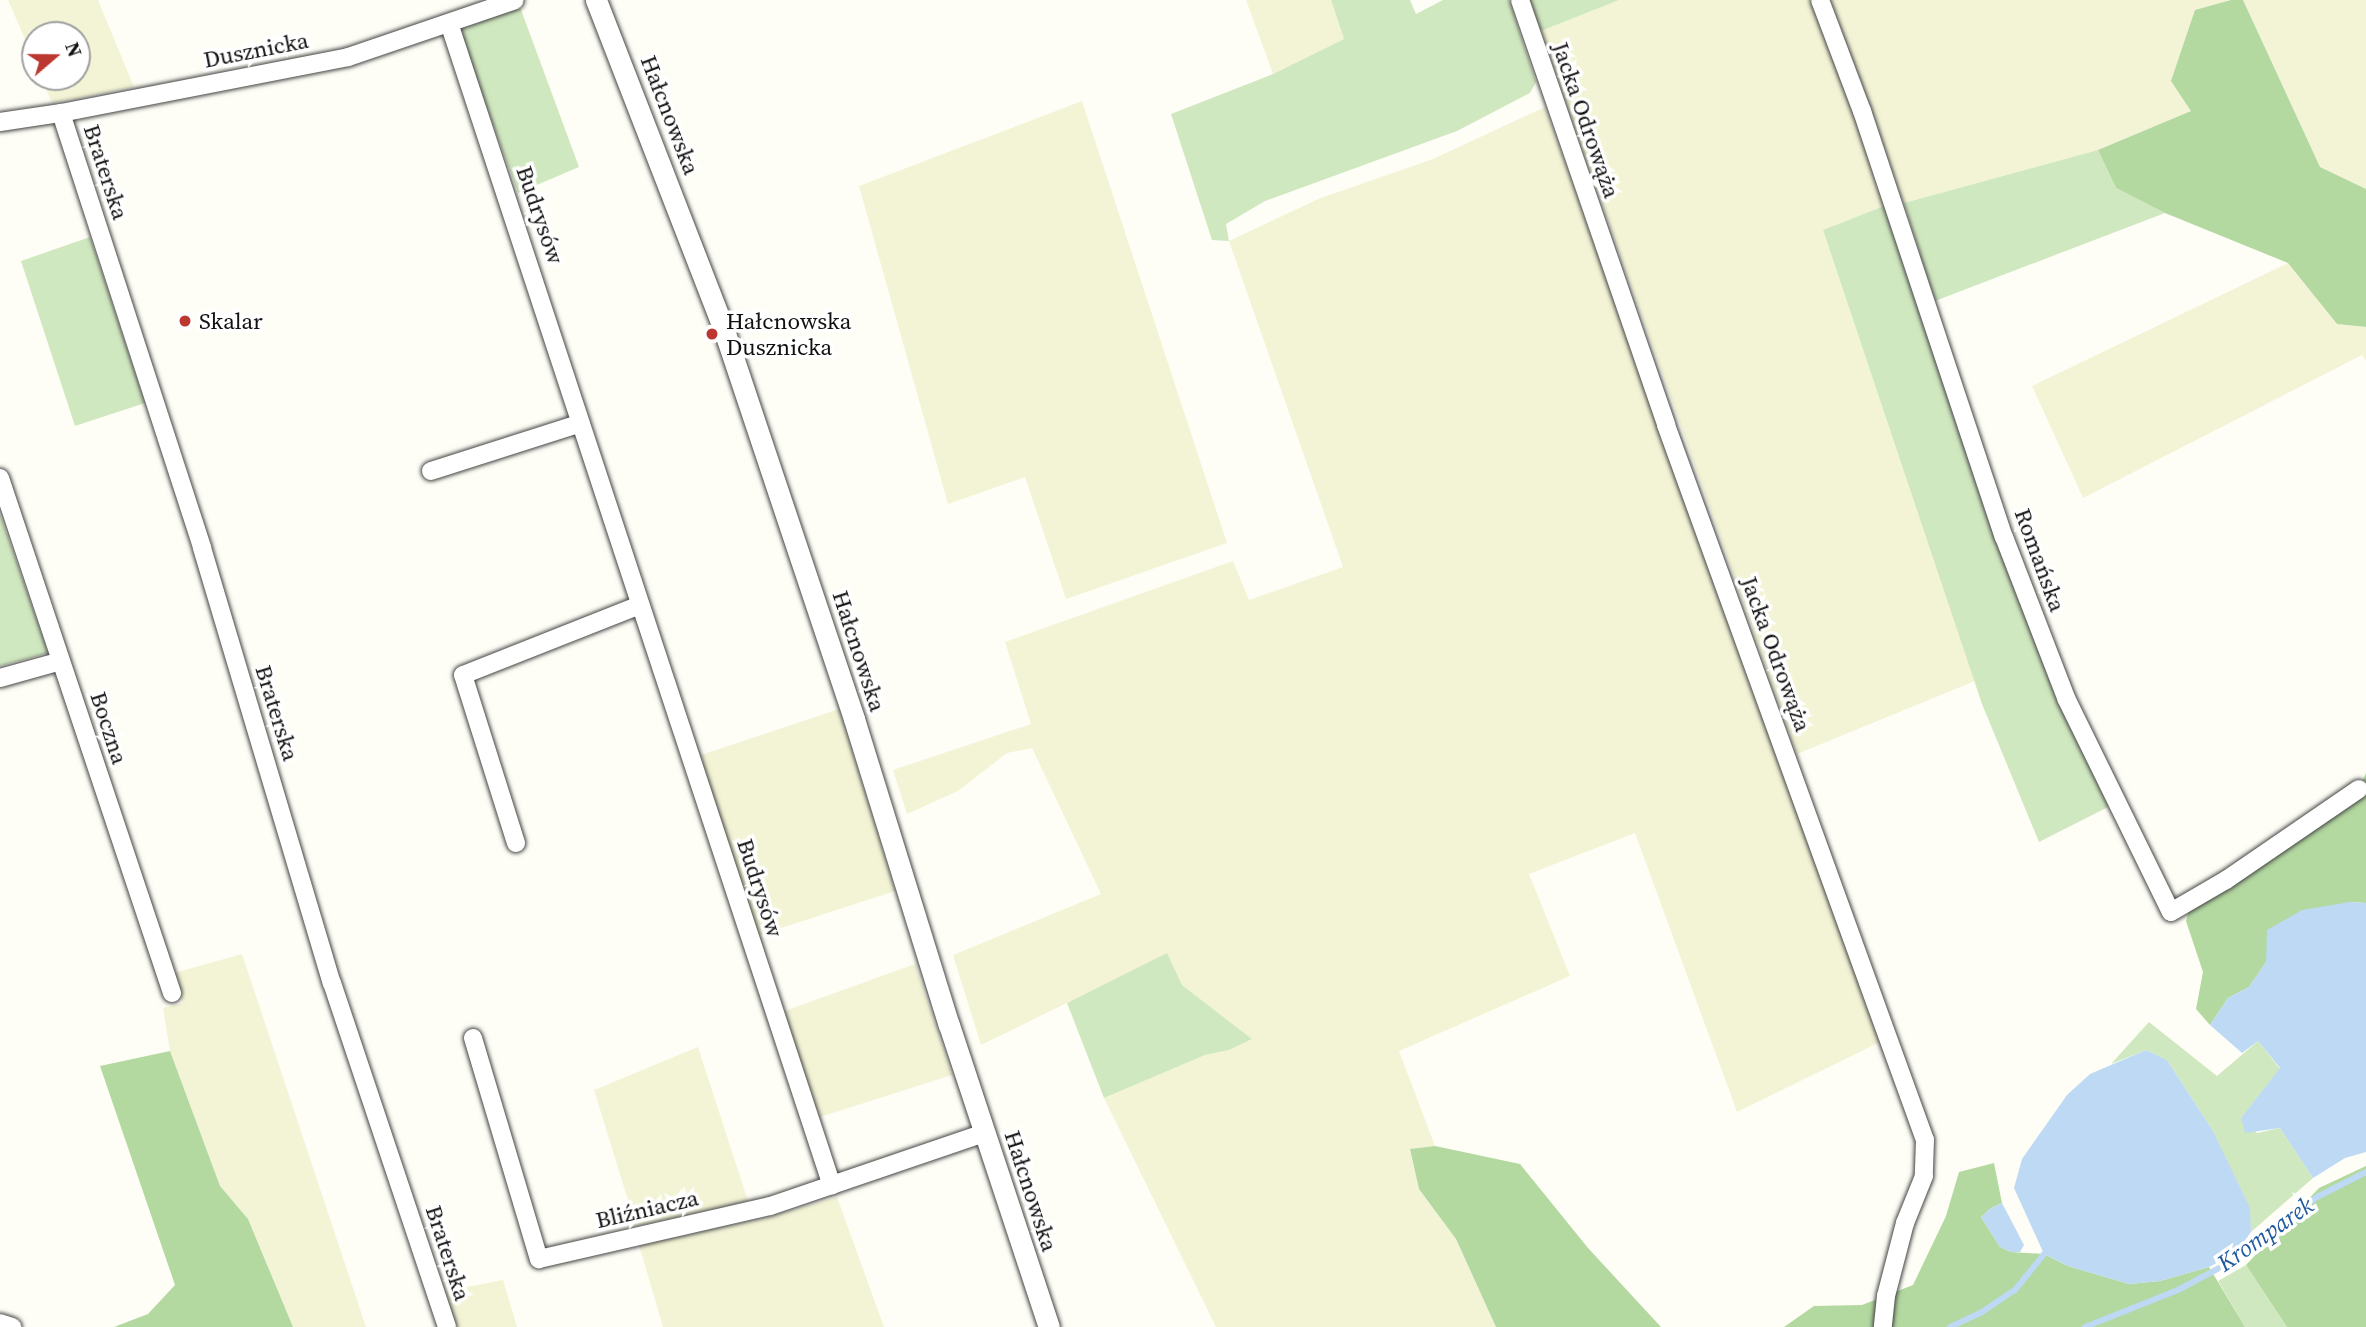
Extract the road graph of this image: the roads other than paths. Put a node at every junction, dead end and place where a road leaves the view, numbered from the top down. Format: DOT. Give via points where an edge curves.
graph roads {
  1 [pos="515,0"];
  2 [pos="596,0"];
  3 [pos="1520,0"];
  4 [pos="1819,0"];
  5 [pos="449,23"];
  6 [pos="61,113"];
  7 [pos="0,122"];
  8 [pos="581,423"];
  9 [pos="430,471"];
  10 [pos="0,478"];
  11 [pos="640,605"];
  12 [pos="61,661"];
  13 [pos="0,678"];
  14 [pos="2359,789"];
  15 [pos="516,843"];
  16 [pos="172,993"];
  17 [pos="473,1038"];
  18 [pos="985,1133"];
  19 [pos="832,1186"];
  20 [pos="0,1323"];
  21 [pos="12,1327"];
  22 [pos="447,1327"];
  23 [pos="1049,1327"];
  24 [pos="1883,1327"];
  1 -- 5 [label="street, Dusznicka"];
  2 -- 18 [label="street, Hałcnowska" via="728,342"];
  3 -- 24 [label="street, Jacka Odrowąża" via="1666,425 1925,1140 1924,1176 1905,1223"];
  4 -- 14 [label="street, Romańska" via="1863,111 2004,537 2066,698 2171,912"];
  5 -- 6 [label="street, Dusznicka" via="348,57"];
  5 -- 8 [label="street, Budrysów"];
  6 -- 7 [label="street, Dusznicka"];
  6 -- 22 [label="street, Braterska" via="202,548 332,983"];
  8 -- 9 [label="street"];
  8 -- 11 [label="street, Budrysów"];
  10 -- 12 [label="street, Boczna"];
  11 -- 15 [label="street" via="463,675"];
  11 -- 19 [label="street, Budrysów"];
  12 -- 13 [label="street"];
  12 -- 16 [label="street, Boczna"];
  17 -- 19 [label="street, Bliźniacza" via="539,1259 770,1206"];
  18 -- 19 [label="street, Bliźniacza"];
  18 -- 23 [label="street, Hałcnowska"];
  20 -- 21 [label="street"];
}
